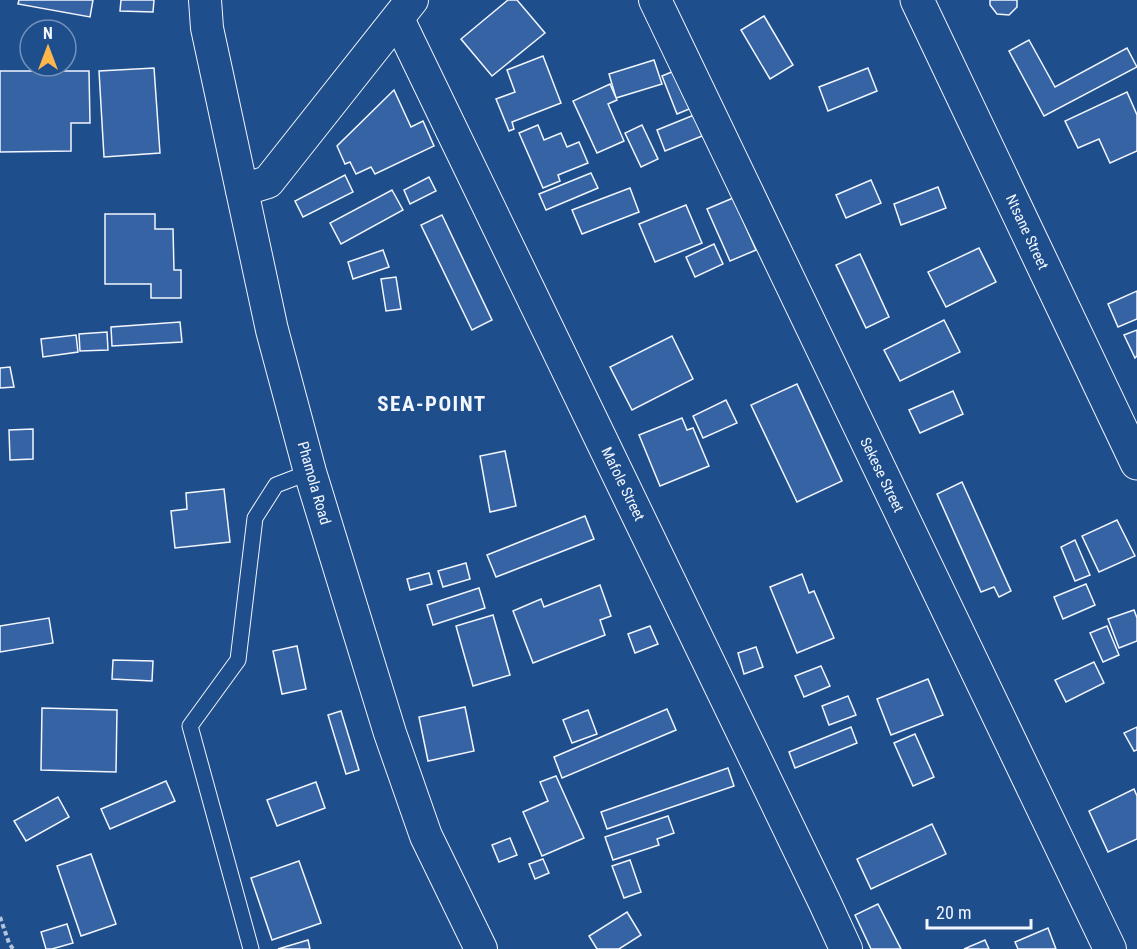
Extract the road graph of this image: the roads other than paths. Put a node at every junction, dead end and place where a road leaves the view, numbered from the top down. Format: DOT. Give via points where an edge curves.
graph roads {
  1 [pos="205,0"];
  2 [pos="655,0"];
  3 [pos="916,0"];
  4 [pos="405,9"];
  5 [pos="242,190"];
  6 [pos="1137,463"];
  7 [pos="310,472"];
  8 [pos="251,949"];
  9 [pos="481,949"];
  10 [pos="846,949"];
  11 [pos="1110,949"];
  1 -- 5 [label="street, Phamola Road" via="207,28"];
  2 -- 11 [label="street, Sekese Street"];
  3 -- 6 [label="street, Ntsane Street"];
  4 -- 5 [label="street" via="268,182"];
  4 -- 10 [label="street, Mafole Street"];
  5 -- 7 [label="street, Phamola Road" via="272,330"];
  7 -- 8 [label="lane" via="276,485 255,518 238,660 190,726"];
  7 -- 9 [label="street, Phamola Road" via="390,733 426,836"];
}
